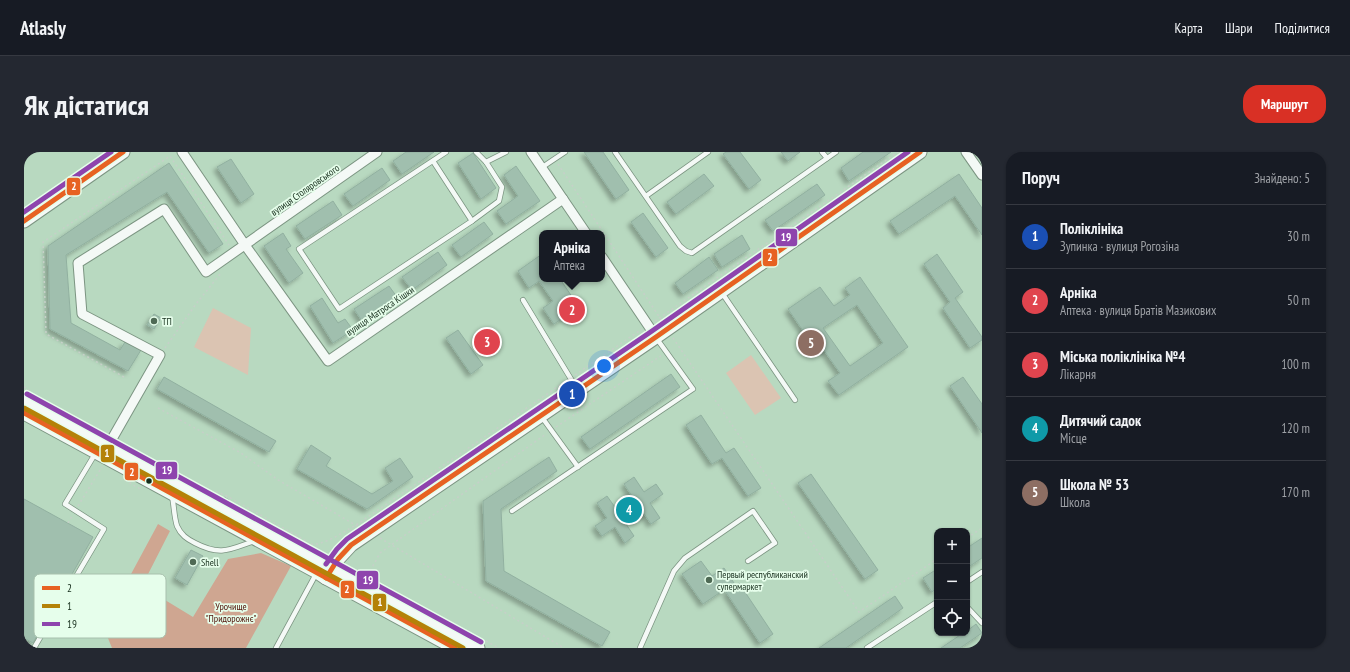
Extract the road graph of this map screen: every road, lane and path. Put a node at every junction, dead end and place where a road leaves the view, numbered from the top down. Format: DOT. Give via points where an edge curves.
graph roads {
  1 [pos="123,152"];
  2 [pos="182,152"];
  3 [pos="377,152"];
  4 [pos="446,152"];
  5 [pos="476,152"];
  6 [pos="506,152"];
  7 [pos="531,152"];
  8 [pos="565,152"];
  9 [pos="615,152"];
  10 [pos="708,152"];
  11 [pos="822,152"];
  12 [pos="836,152"];
  13 [pos="898,152"];
  14 [pos="920,152"];
  15 [pos="966,152"];
  16 [pos="827,158"];
  17 [pos="555,159"];
  18 [pos="433,161"];
  19 [pos="486,162"];
  20 [pos="541,168"];
  21 [pos="982,175"];
  22 [pos="646,196"];
  23 [pos="563,200"];
  24 [pos="24,221"];
  25 [pos="472,221"];
  26 [pos="584,230"];
  27 [pos="602,230"];
  28 [pos="605,235"];
  29 [pos="245,245"];
  30 [pos="605,261"];
  31 [pos="221,272"];
  32 [pos="721,292"];
  33 [pos="523,300"];
  34 [pos="660,318"];
  35 [pos="648,325"];
  36 [pos="667,329"];
  37 [pos="656,337"];
  38 [pos="666,352"];
  39 [pos="160,355"];
  40 [pos="570,379"];
  41 [pos="578,391"];
  42 [pos="24,400"];
  43 [pos="795,400"];
  44 [pos="26,414"];
  45 [pos="541,416"];
  46 [pos="551,430"];
  47 [pos="103,449"];
  48 [pos="578,466"];
  49 [pos="172,492"];
  50 [pos="76,511"];
  51 [pos="512,511"];
  52 [pos="68,523"];
  53 [pos="982,528"];
  54 [pos="970,536"];
  55 [pos="258,539"];
  56 [pos="312,545"];
  57 [pos="748,561"];
  58 [pos="934,561"];
  59 [pos="325,572"];
  60 [pos="982,572"];
  61 [pos="78,574"];
  62 [pos="367,575"];
  63 [pos="970,580"];
  64 [pos="934,604"];
  65 [pos="970,610"];
  66 [pos="982,623"];
  67 [pos="40,638"];
  68 [pos="453,643"];
  69 [pos="34,648"];
  70 [pos="276,648"];
  71 [pos="478,648"];
  72 [pos="640,648"];
  73 [pos="867,648"];
  1 -- 24 [label="street"];
  2 -- 29 [label="street"];
  3 -- 29 [label="street, вулиця Столяровського"];
  4 -- 18 [label="lane"];
  5 -- 19 [label="lane"];
  6 -- 19 [label="lane"];
  7 -- 20 [label="street"];
  8 -- 17 [label="lane"];
  9 -- 22 [label="lane"];
  10 -- 22 [label="lane"];
  11 -- 16 [label="lane"];
  12 -- 16 [label="lane"];
  13 -- 34 [label="path"];
  14 -- 32 [label="street"];
  15 -- 21 [label="street"];
  16 -- 22 [label="lane" via="692,253 680,246"];
  17 -- 20 [label="lane"];
  17 -- 27 [label="path"];
  18 -- 25 [label="lane"];
  18 -- 25 [label="lane" via="299,250 339,309"];
  19 -- 25 [label="lane" via="502,188 499,201"];
  20 -- 23 [label="street"];
  23 -- 26 [label="street"];
  23 -- 29 [label="street, вулиця Матроса Кішки" via="328,361"];
  28 -- 34 [label="path"];
  29 -- 39 [label="street, вулиця Столяровського" via="206,272 164,209 78,263 82,314"];
  30 -- 35 [label="street"];
  31 -- 39 [label="path"];
  32 -- 36 [label="street"];
  32 -- 43 [label="lane"];
  33 -- 40 [label="lane"];
  34 -- 35 [label="path"];
  34 -- 36 [label="path"];
  35 -- 37 [label="street"];
  35 -- 40 [label="path"];
  36 -- 37 [label="street"];
  36 -- 58 [label="path" via="859,612"];
  37 -- 38 [label="lane"];
  37 -- 41 [label="street"];
  38 -- 46 [label="path"];
  38 -- 48 [label="lane" via="692,389"];
  39 -- 47 [label="street"];
  40 -- 41 [label="lane"];
  40 -- 56 [label="path" via="356,525 323,543"];
  41 -- 45 [label="street"];
  42 -- 47 [label="street"];
  44 -- 47 [label="street"];
  45 -- 46 [label="lane"];
  45 -- 59 [label="street" via="351,545"];
  46 -- 48 [label="lane"];
  46 -- 62 [label="path" via="380,553"];
  47 -- 49 [label="street"];
  47 -- 50 [label="path" via="103,466"];
  47 -- 50 [label="lane" via="65,504"];
  47 -- 59 [label="street"];
  48 -- 51 [label="lane"];
  49 -- 55 [label="street"];
  49 -- 55 [label="lane" via="176,524 185,538 217,551 228,550"];
  50 -- 52 [label="path"];
  50 -- 61 [label="lane" via="104,529"];
  53 -- 54 [label="path"];
  55 -- 59 [label="street"];
  57 -- 72 [label="lane" via="774,543 753,511 685,558 674,571"];
  59 -- 68 [label="street"];
  59 -- 70 [label="lane"];
  60 -- 63 [label="lane"];
  64 -- 73 [label="lane"];
  65 -- 66 [label="lane"];
  67 -- 69 [label="lane"];
  68 -- 71 [label="street"];
}
